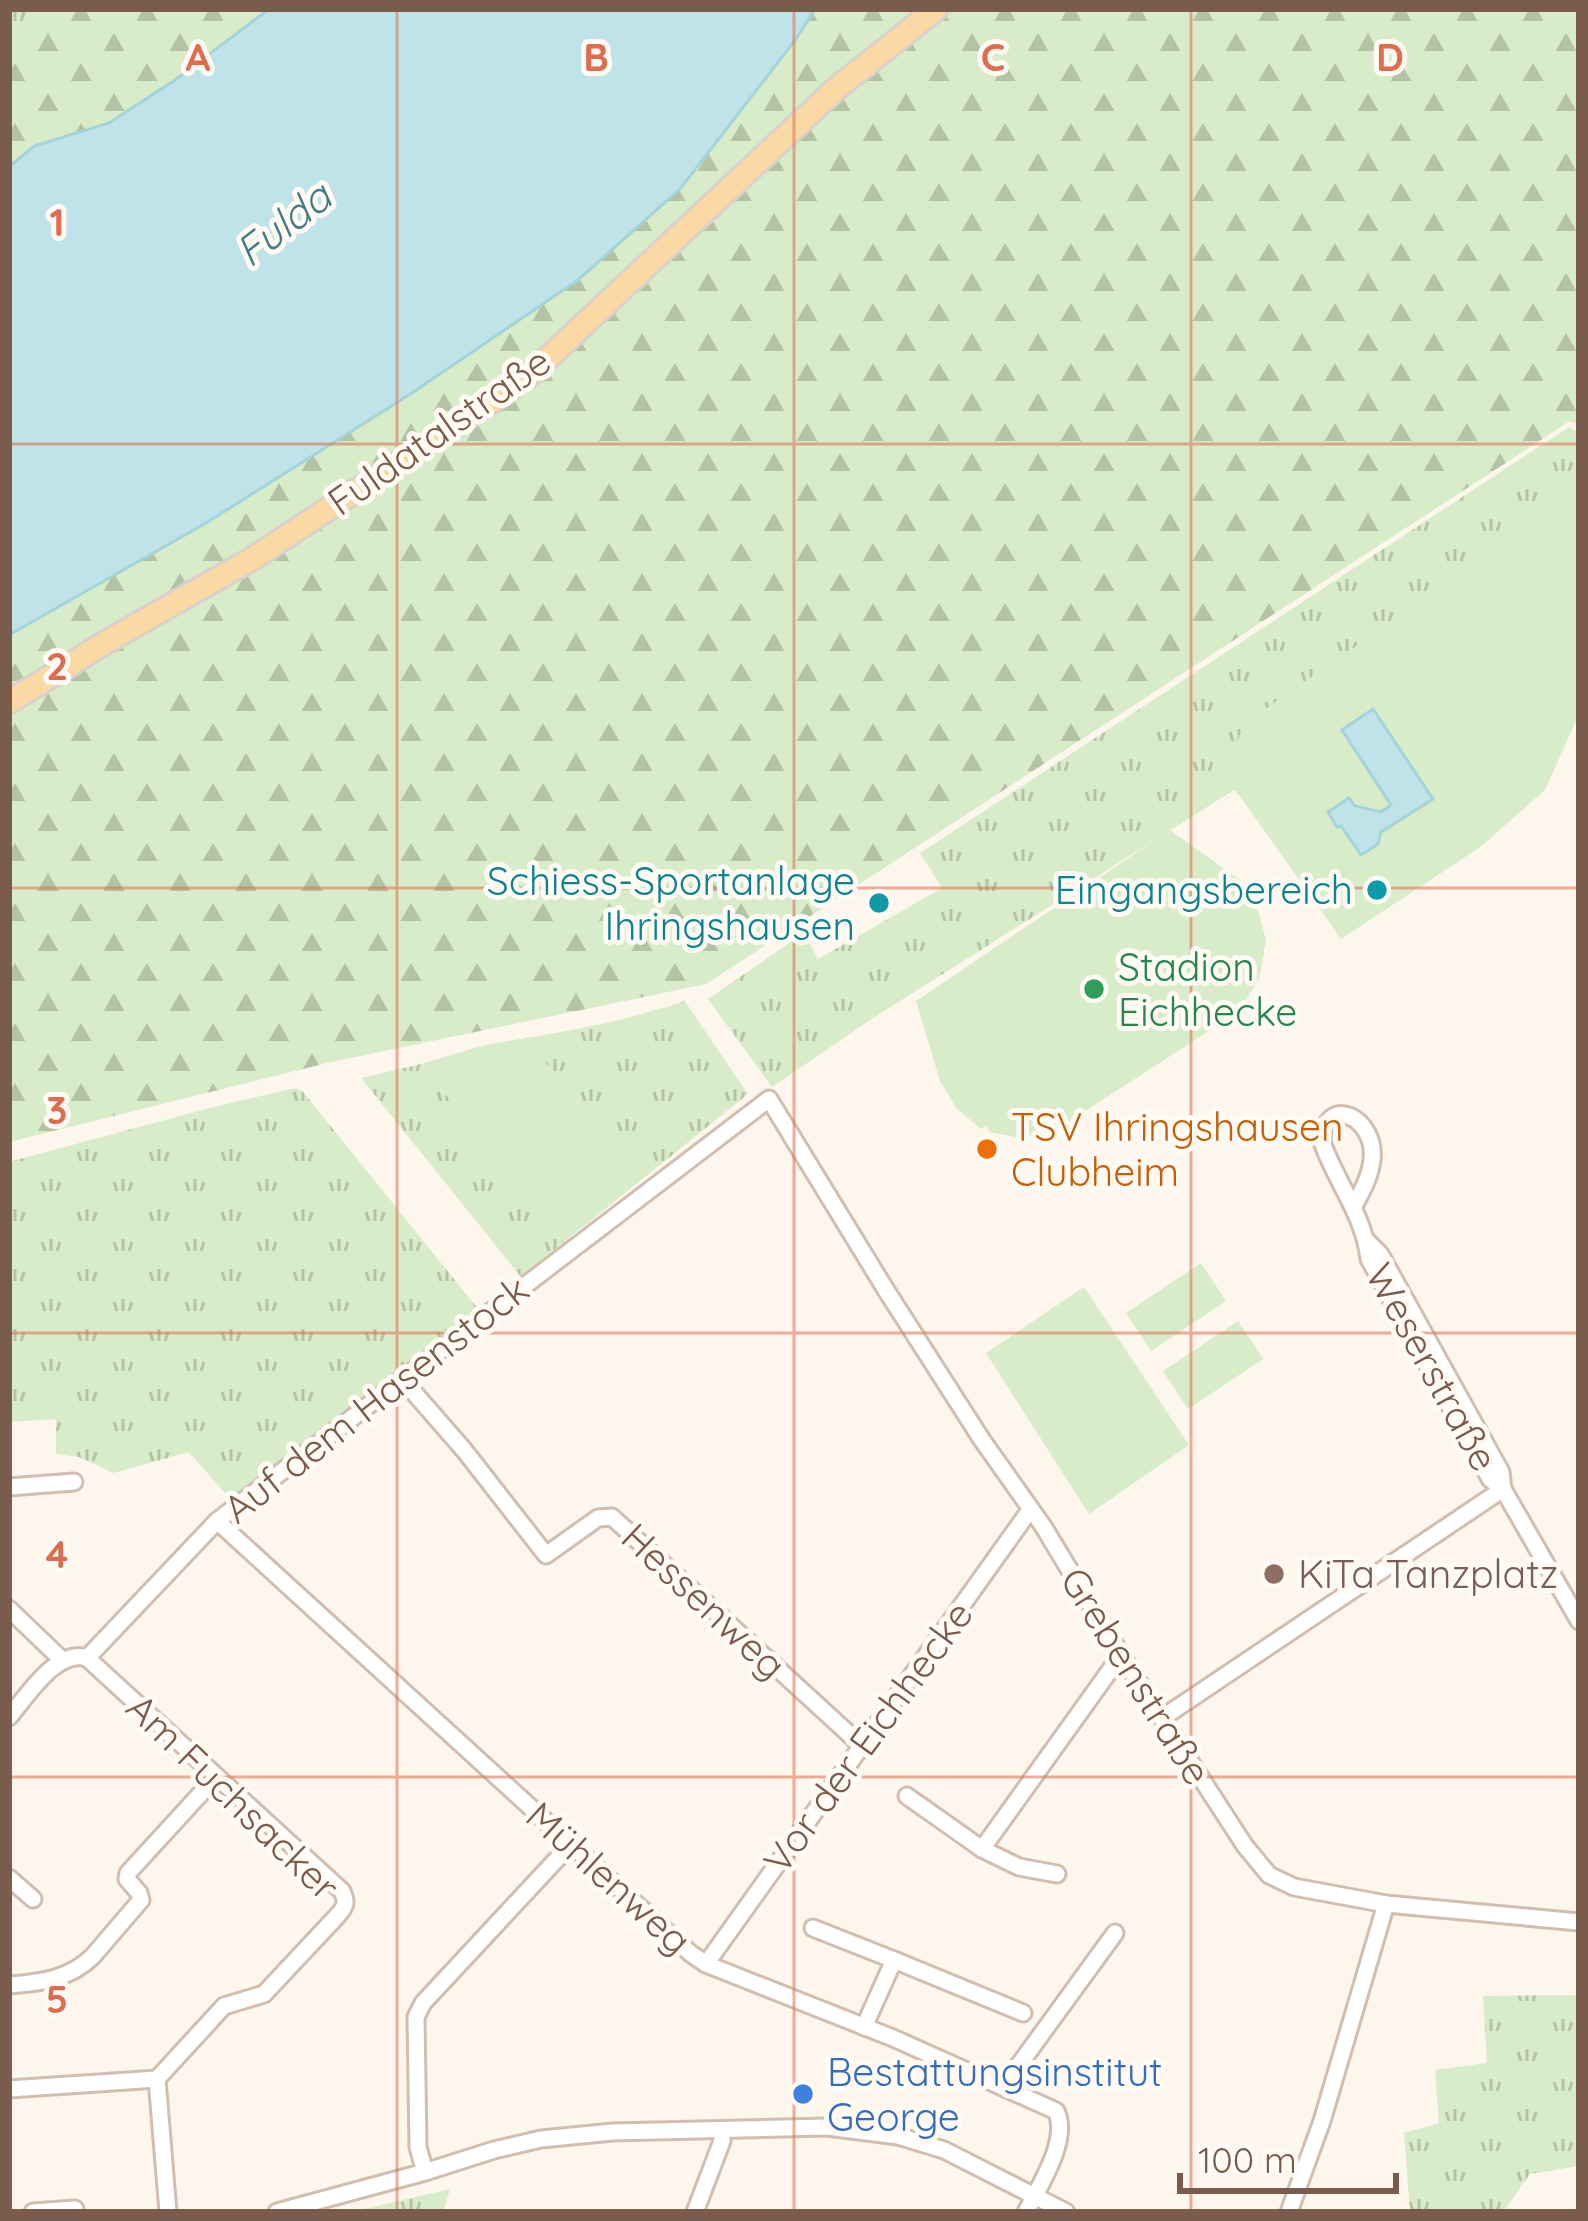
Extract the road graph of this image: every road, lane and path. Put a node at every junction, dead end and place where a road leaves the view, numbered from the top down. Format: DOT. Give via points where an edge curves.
graph roads {
  1 [pos="936,9"];
  2 [pos="9,702"];
  3 [pos="769,1099"];
  4 [pos="1354,1206"];
  5 [pos="404,1380"];
  6 [pos="74,1483"];
  7 [pos="9,1487"];
  8 [pos="1503,1489"];
  9 [pos="1030,1510"];
  10 [pos="217,1521"];
  11 [pos="9,1610"];
  12 [pos="1579,1621"];
  13 [pos="1121,1655"];
  14 [pos="88,1658"];
  15 [pos="61,1659"];
  16 [pos="9,1717"];
  17 [pos="1162,1718"];
  18 [pos="861,1745"];
  19 [pos="217,1777"];
  20 [pos="907,1796"];
  21 [pos="571,1844"];
  22 [pos="982,1850"];
  23 [pos="1058,1874"];
  24 [pos="9,1878"];
  25 [pos="33,1899"];
  26 [pos="1386,1904"];
  27 [pos="1579,1922"];
  28 [pos="813,1928"];
  29 [pos="1115,1933"];
  30 [pos="894,1960"];
  31 [pos="706,1964"];
  32 [pos="9,1985"];
  33 [pos="1022,2013"];
  34 [pos="864,2026"];
  35 [pos="157,2079"];
  36 [pos="1003,2086"];
  37 [pos="9,2089"];
  38 [pos="722,2130"];
  39 [pos="425,2172"];
  40 [pos="1035,2195"];
  41 [pos="75,2209"];
  42 [pos="33,2212"];
  43 [pos="168,2212"];
  44 [pos="278,2212"];
  45 [pos="695,2212"];
  46 [pos="1026,2212"];
  47 [pos="1066,2212"];
  48 [pos="1288,2212"];
  1 -- 2 [label="main road, Fuldatalstraße" via="837,88 506,392 252,559"];
  3 -- 5 [label="street, Auf dem Hasenstock"];
  3 -- 9 [label="street, Grebenstraße"];
  4 -- 4 [label="street, Weserstraße" via="1373,1155 1361,1123 1336,1116 1322,1142"];
  4 -- 8 [label="street, Weserstraße" via="1369,1259 1490,1479"];
  5 -- 10 [label="street, Auf dem Hasenstock"];
  5 -- 18 [label="street, Hessenweg" via="546,1555 612,1516"];
  6 -- 7 [label="street"];
  8 -- 12 [label="street, Weserstraße"];
  8 -- 17 [label="street"];
  9 -- 13 [label="street, Grebenstraße"];
  9 -- 18 [label="street, Vor der Eichhecke"];
  10 -- 14 [label="street, Auf dem Hasenstock"];
  10 -- 21 [label="street, Mühlenweg"];
  11 -- 15 [label="street"];
  13 -- 17 [label="street, Grebenstraße"];
  13 -- 22 [label="street"];
  14 -- 15 [label="street"];
  14 -- 19 [label="street, Am Fuchsacker"];
  15 -- 16 [label="street"];
  17 -- 26 [label="street, Grebenstraße" via="1269,1875"];
  18 -- 31 [label="street, Vor der Eichhecke"];
  19 -- 32 [label="street" via="128,1873 141,1900 93,1956 64,1976"];
  19 -- 35 [label="street, Am Fuchsacker" via="342,1891 346,1906 264,1994 224,2006"];
  20 -- 22 [label="street"];
  21 -- 31 [label="street, Mühlenweg"];
  21 -- 39 [label="street" via="416,2017"];
  22 -- 23 [label="street"];
  24 -- 25 [label="street"];
  26 -- 27 [label="street, Grebenstraße"];
  26 -- 48 [label="street"];
  28 -- 30 [label="street"];
  29 -- 36 [label="street"];
  30 -- 33 [label="street"];
  30 -- 34 [label="street"];
  31 -- 34 [label="street, Mühlenweg"];
  34 -- 36 [label="street, Mühlenweg"];
  35 -- 37 [label="street"];
  35 -- 43 [label="street"];
  36 -- 40 [label="street, Mühlenweg" via="1056,2111 1063,2124"];
  38 -- 39 [label="street" via="542,2139"];
  38 -- 40 [label="street" via="827,2127 898,2136"];
  38 -- 45 [label="street"];
  39 -- 44 [label="street"];
  40 -- 46 [label="street"];
  40 -- 47 [label="street"];
  41 -- 42 [label="street"];
}
